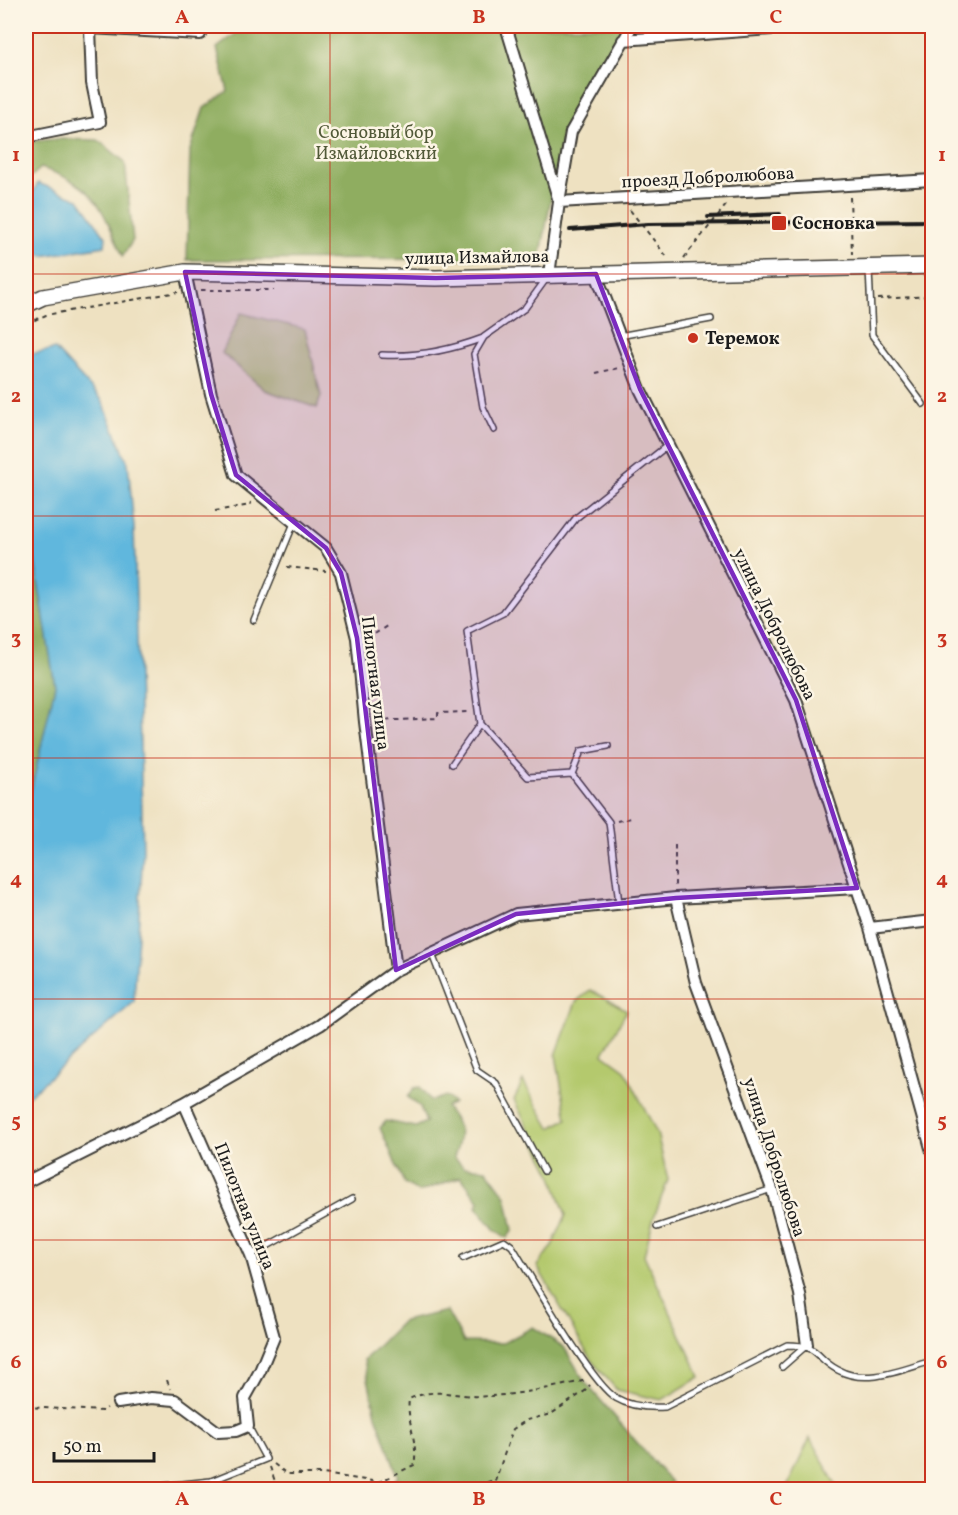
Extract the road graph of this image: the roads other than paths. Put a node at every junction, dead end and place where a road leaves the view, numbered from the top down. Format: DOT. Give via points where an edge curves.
graph roads {
  1 [pos="201,26"];
  2 [pos="506,26"];
  3 [pos="632,26"];
  4 [pos="810,26"];
  5 [pos="623,40"];
  6 [pos="26,137"];
  7 [pos="933,180"];
  8 [pos="559,202"];
  9 [pos="933,266"];
  10 [pos="869,268"];
  11 [pos="185,272"];
  12 [pos="596,274"];
  13 [pos="549,275"];
  14 [pos="26,305"];
  15 [pos="711,319"];
  16 [pos="619,336"];
  17 [pos="484,337"];
  18 [pos="382,355"];
  19 [pos="923,404"];
  20 [pos="494,430"];
  21 [pos="668,445"];
  22 [pos="294,523"];
  23 [pos="254,620"];
  24 [pos="480,724"];
  25 [pos="608,746"];
  26 [pos="452,764"];
  27 [pos="572,774"];
  28 [pos="857,888"];
  29 [pos="676,898"];
  30 [pos="619,903"];
  31 [pos="933,921"];
  32 [pos="870,928"];
  33 [pos="432,952"];
  34 [pos="396,970"];
  35 [pos="184,1103"];
  36 [pos="933,1152"];
  37 [pos="544,1171"];
  38 [pos="26,1182"];
  39 [pos="772,1189"];
  40 [pos="352,1198"];
  41 [pos="657,1227"];
  42 [pos="250,1255"];
  43 [pos="463,1257"];
  44 [pos="807,1345"];
  45 [pos="933,1361"];
  46 [pos="782,1367"];
  47 [pos="118,1403"];
  48 [pos="248,1426"];
  49 [pos="154,1487"];
  1 -- 6 [label="street" via="200,34 90,28 92,82 100,122"];
  2 -- 8 [label="street"];
  3 -- 5 [label="street"];
  4 -- 5 [label="street"];
  5 -- 8 [label="street" via="571,132"];
  7 -- 8 [label="street, проезд Добролюбова"];
  8 -- 13 [label="street"];
  9 -- 10 [label="main road, улица Измайлова"];
  10 -- 12 [label="main road, улица Измайлова"];
  10 -- 19 [label="lane" via="872,335"];
  11 -- 13 [label="main road, улица Измайлова" via="436,278"];
  11 -- 14 [label="main road, улица Измайлова" via="43,297"];
  11 -- 22 [label="street, Пилотная улица" via="211,394 236,475"];
  12 -- 13 [label="main road, улица Измайлова"];
  12 -- 16 [label="street, улица Добролюбова"];
  13 -- 17 [label="lane" via="525,308"];
  15 -- 16 [label="lane"];
  16 -- 21 [label="street, улица Добролюбова"];
  17 -- 18 [label="lane" via="461,346 401,356"];
  17 -- 20 [label="lane" via="474,354 483,408"];
  21 -- 24 [label="lane" via="576,519 503,613 467,631"];
  21 -- 28 [label="street, улица Добролюбова" via="796,700"];
  22 -- 23 [label="lane"];
  22 -- 34 [label="street, Пилотная улица" via="326,548 341,573 357,638"];
  24 -- 26 [label="lane"];
  24 -- 27 [label="lane" via="528,777"];
  25 -- 27 [label="lane" via="581,751"];
  27 -- 30 [label="lane" via="609,822"];
  28 -- 29 [label="street"];
  28 -- 32 [label="street, улица Добролюбова"];
  29 -- 30 [label="street"];
  29 -- 39 [label="street, улица Добролюбова" via="696,982"];
  30 -- 33 [label="street" via="516,914"];
  31 -- 32 [label="street"];
  32 -- 36 [label="street, улица Добролюбова"];
  33 -- 34 [label="street"];
  33 -- 37 [label="lane" via="477,1070 496,1083"];
  34 -- 35 [label="street" via="320,1024"];
  35 -- 38 [label="street"];
  35 -- 42 [label="street, Пилотная улица"];
  39 -- 41 [label="lane"];
  39 -- 44 [label="street, улица Добролюбова" via="800,1294"];
  40 -- 42 [label="lane"];
  42 -- 48 [label="street, Пилотная улица" via="274,1337 245,1398"];
  43 -- 44 [label="lane" via="504,1240 512,1246 593,1374 614,1398 643,1408 665,1407 787,1345"];
  44 -- 45 [label="lane" via="838,1371 866,1378"];
  44 -- 46 [label="lane"];
  47 -- 48 [label="street" via="151,1398 175,1400 218,1432"];
  48 -- 49 [label="lane" via="266,1459 211,1481"];
}
